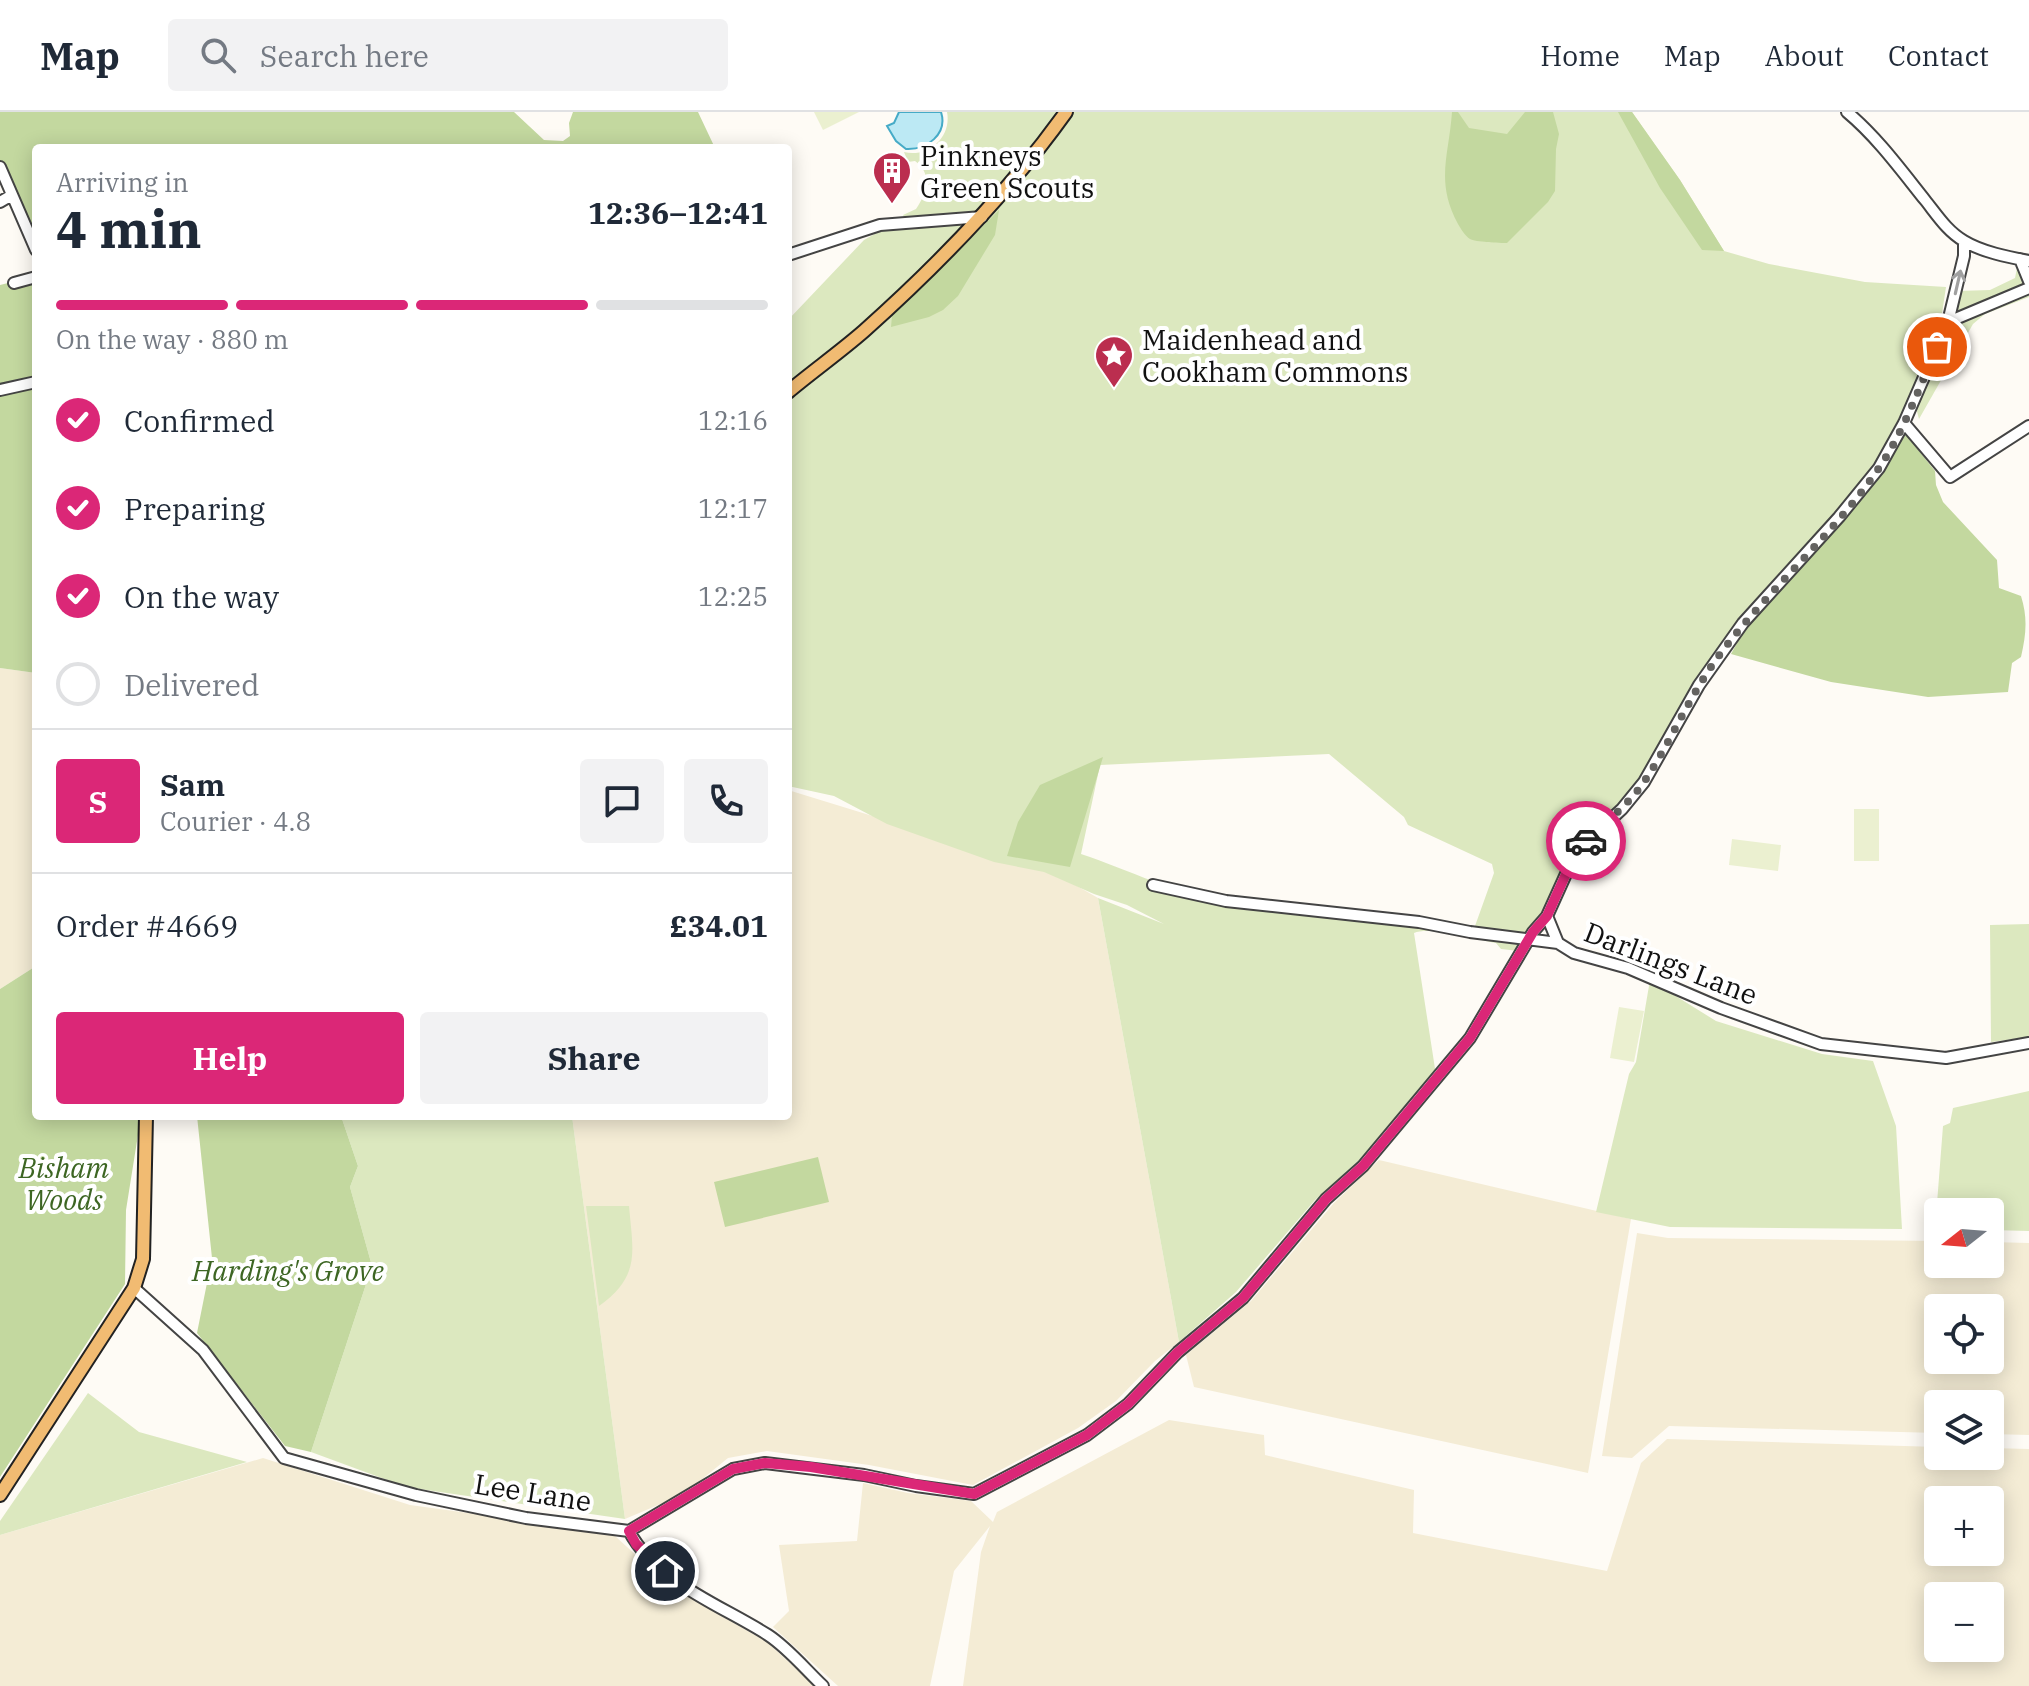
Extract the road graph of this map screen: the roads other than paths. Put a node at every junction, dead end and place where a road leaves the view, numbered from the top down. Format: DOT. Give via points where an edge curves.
graph roads {
  1 [pos="1066,112"];
  2 [pos="1847,112"];
  3 [pos="0,167"];
  4 [pos="12,195"];
  5 [pos="0,202"];
  6 [pos="982,217"];
  7 [pos="32,241"];
  8 [pos="1964,242"];
  9 [pos="792,254"];
  10 [pos="2025,260"];
  11 [pos="32,278"];
  12 [pos="2029,281"];
  13 [pos="14,283"];
  14 [pos="2029,288"];
  15 [pos="1948,322"];
  16 [pos="32,383"];
  17 [pos="792,389"];
  18 [pos="0,390"];
  19 [pos="1904,423"];
  20 [pos="2029,426"];
  21 [pos="1153,885"];
  22 [pos="1547,916"];
  23 [pos="1529,940"];
  24 [pos="1558,943"];
  25 [pos="2029,1043"];
  26 [pos="146,1120"];
  27 [pos="134,1288"];
  28 [pos="0,1495"];
  29 [pos="629,1531"];
  30 [pos="823,1686"];
  1 -- 6 [label="main road"];
  2 -- 8 [label="street"];
  3 -- 4 [label="street"];
  4 -- 5 [label="street"];
  4 -- 7 [label="street"];
  6 -- 9 [label="street" via="880,225"];
  6 -- 17 [label="main road" via="921,279"];
  8 -- 10 [label="street"];
  15 -- 8 [label="street, one-way"];
  10 -- 12 [label="street"];
  11 -- 13 [label="street"];
  14 -- 15 [label="street"];
  15 -- 19 [label="street"];
  16 -- 18 [label="street"];
  19 -- 20 [label="street" via="1950,477"];
  19 -- 22 [label="street" via="1879,468 1722,651 1644,782 1582,846"];
  21 -- 23 [label="street, Darlings Lane" via="1226,901"];
  22 -- 23 [label="street"];
  22 -- 24 [label="street"];
  23 -- 24 [label="street, Darlings Lane"];
  23 -- 29 [label="street" via="1470,1038 1363,1166 1326,1199 1243,1298 1087,1435 974,1494 811,1467 765,1463 733,1469"];
  24 -- 25 [label="street, Darlings Lane" via="1821,1044 1946,1058"];
  26 -- 27 [label="main road" via="143,1259"];
  27 -- 28 [label="main road"];
  27 -- 29 [label="street, Lee Lane" via="203,1350 284,1458 416,1495 526,1518"];
  29 -- 30 [label="street" via="681,1585 771,1638"];
}
